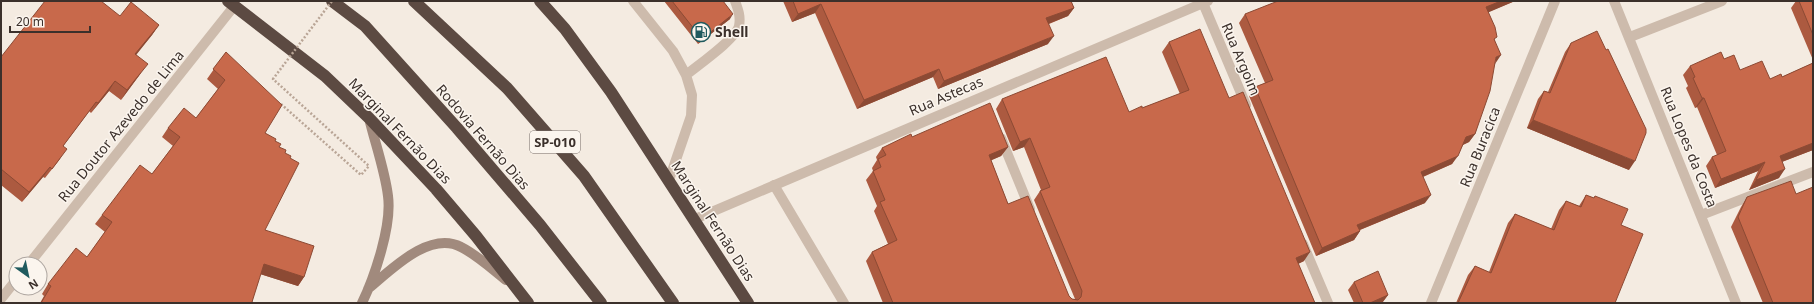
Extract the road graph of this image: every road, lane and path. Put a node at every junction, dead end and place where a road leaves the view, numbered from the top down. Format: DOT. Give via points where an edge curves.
graph roads {
  1 [pos="332,1"];
  2 [pos="414,1"];
  3 [pos="540,1"];
  4 [pos="633,1"];
  5 [pos="736,1"];
  6 [pos="1555,1"];
  7 [pos="1614,1"];
  8 [pos="1722,1"];
  9 [pos="1206,2"];
  10 [pos="232,3"];
  11 [pos="1630,38"];
  12 [pos="686,75"];
  13 [pos="276,99"];
  14 [pos="1249,113"];
  15 [pos="369,118"];
  16 [pos="998,131"];
  17 [pos="1813,172"];
  18 [pos="669,180"];
  19 [pos="774,185"];
  20 [pos="1701,215"];
  21 [pos="1034,217"];
  22 [pos="695,219"];
  23 [pos="1300,237"];
  24 [pos="34,256"];
  25 [pos="515,286"];
  26 [pos="368,289"];
  27 [pos="8,290"];
  28 [pos="1,299"];
  29 [pos="362,303"];
  30 [pos="528,303"];
  31 [pos="601,303"];
  32 [pos="673,303"];
  33 [pos="748,303"];
  34 [pos="844,303"];
  35 [pos="1328,303"];
  36 [pos="1431,303"];
  37 [pos="1736,303"];
  1 -- 13 [label="path, bridge" via="273,79 369,166 361,175"];
  1 -- 31 [label="highway, Rodovia Fernão Dias" via="364,26 456,128 540,225"];
  2 -- 32 [label="highway, SP-010" via="507,88 584,176"];
  3 -- 18 [label="highway, Marginal Fernão Dias" via="565,29 611,92"];
  4 -- 12 [label="street" via="673,51"];
  5 -- 12 [label="street" via="740,14 739,27 733,37"];
  6 -- 36 [label="street, Rua Buracica"];
  7 -- 11 [label="street, Rua Lopes da Costa"];
  8 -- 11 [label="street"];
  9 -- 14 [label="street, Rua Argoim"];
  9 -- 19 [label="street, Rua Astecas" via="985,99"];
  10 -- 15 [label="highway, Marginal Fernão Dias" via="325,76"];
  10 -- 24 [label="street, Rua Doutor Azevedo de Lima"];
  11 -- 20 [label="street, Rua Lopes da Costa"];
  12 -- 18 [label="street" via="692,95 691,116"];
  15 -- 25 [label="highway, Marginal Fernão Dias" via="436,189"];
  15 -- 26 [label="main road" via="388,196 388,223"];
  16 -- 21 [label="street"];
  17 -- 20 [label="street"];
  18 -- 22 [label="highway, Marginal Fernão Dias"];
  19 -- 22 [label="street, Rua Astecas"];
  19 -- 34 [label="street"];
  20 -- 37 [label="street, Rua Lopes da Costa"];
  22 -- 33 [label="highway, Marginal Fernão Dias"];
  23 -- 35 [label="street"];
  25 -- 26 [label="main road" via="461,246 446,243 416,251"];
  25 -- 30 [label="highway, Marginal Fernão Dias"];
  26 -- 29 [label="main road"];
  27 -- 28 [label="street"];
}
